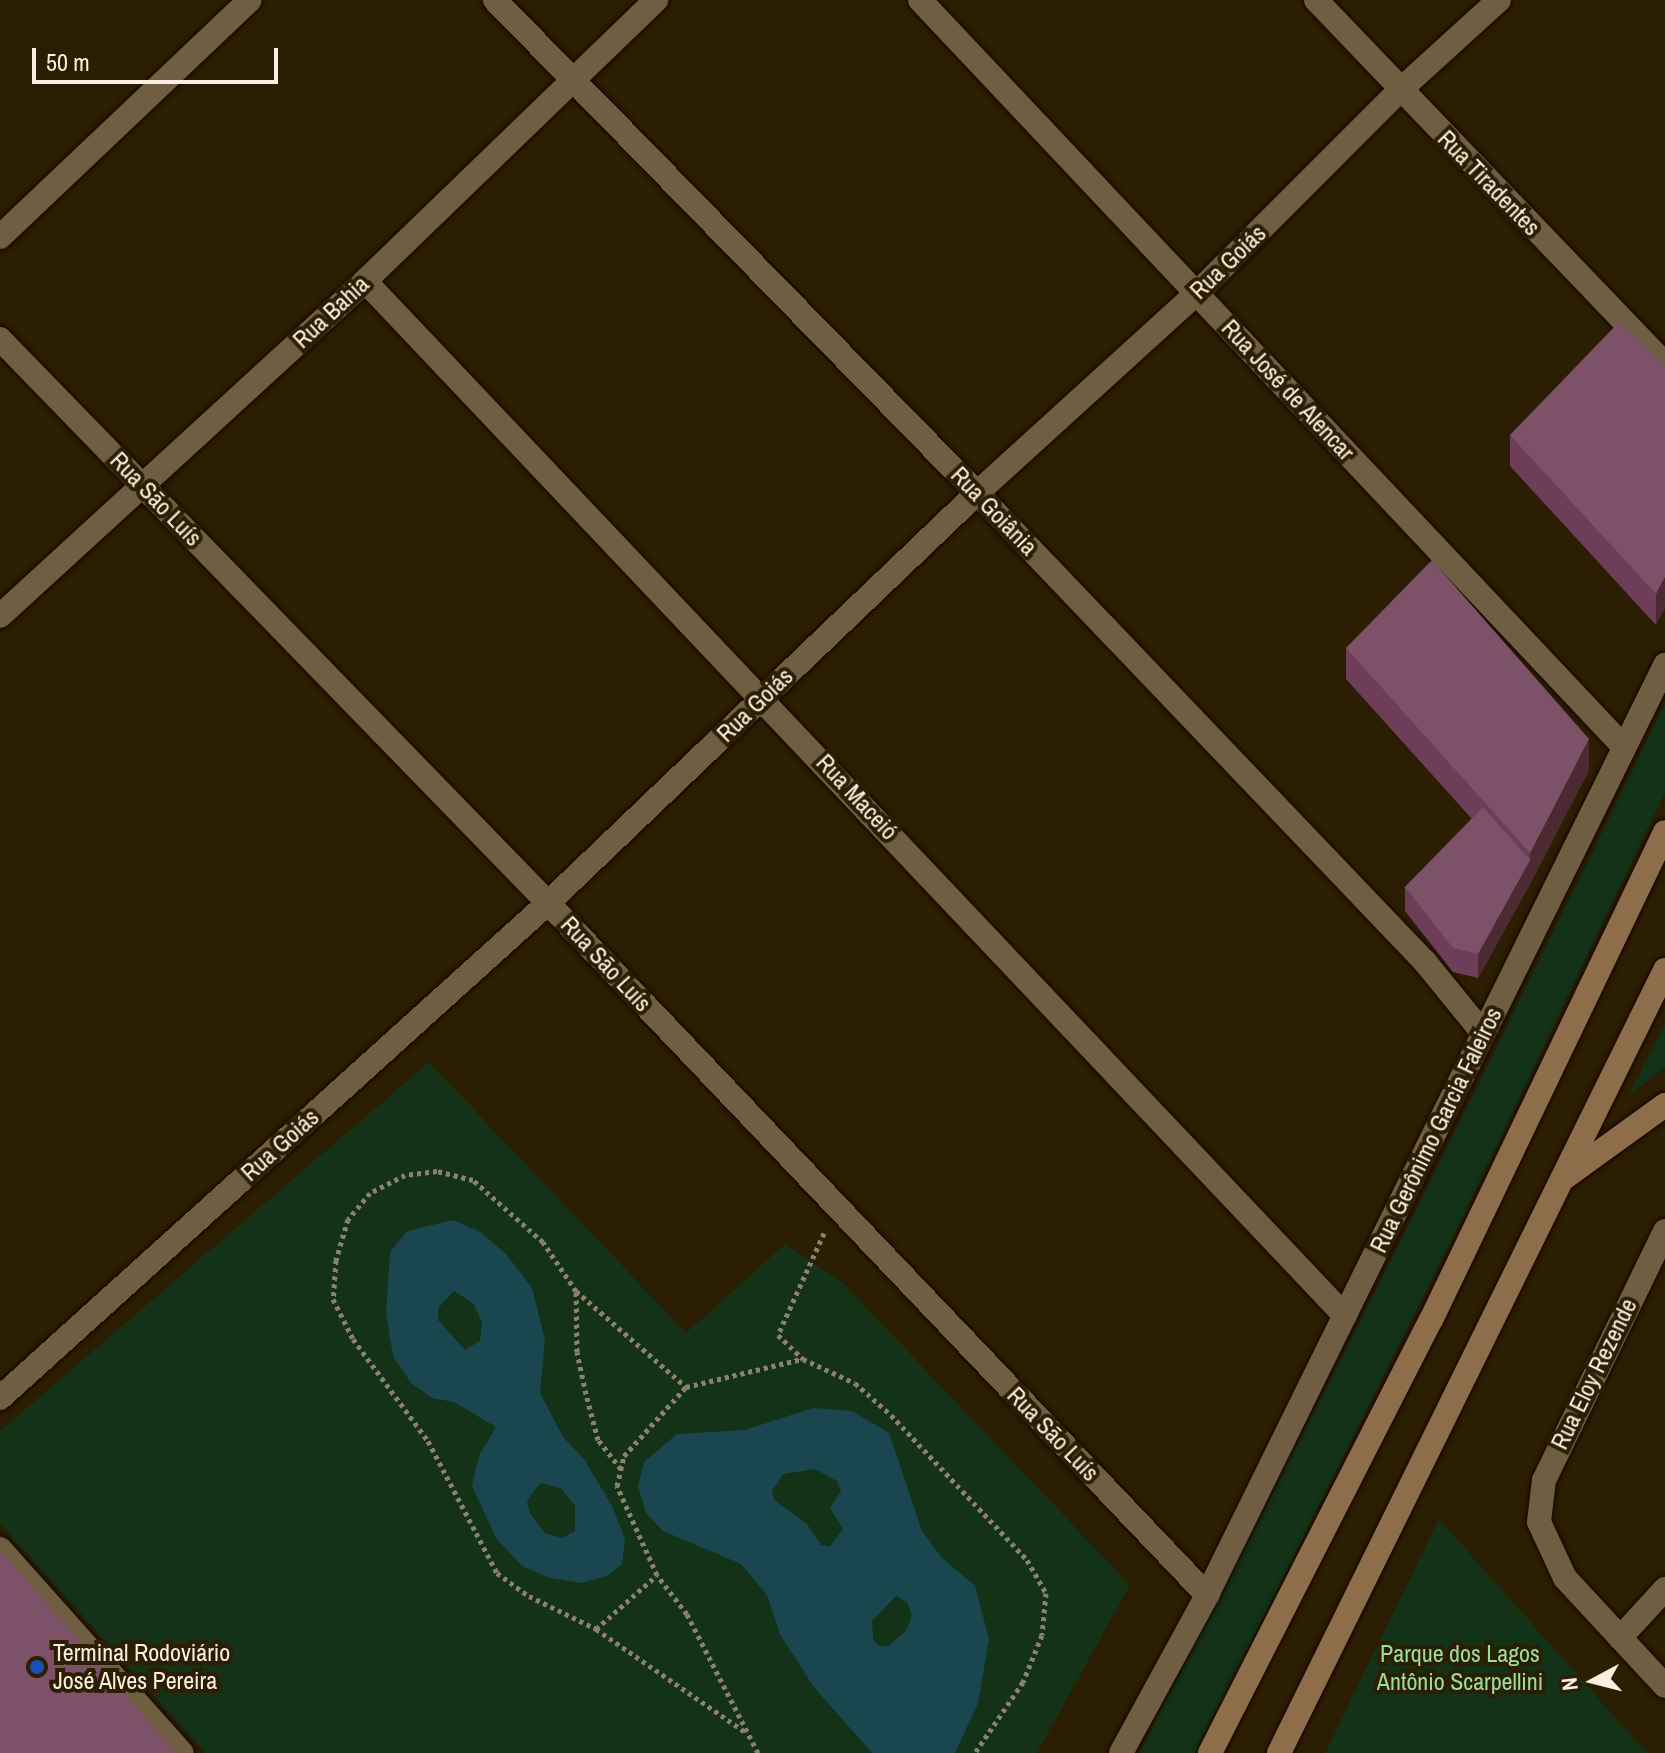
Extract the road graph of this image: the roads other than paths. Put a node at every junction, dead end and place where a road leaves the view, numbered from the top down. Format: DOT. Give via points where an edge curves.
graph roads {
  1 [pos="250,0"];
  2 [pos="495,0"];
  3 [pos="656,0"];
  4 [pos="920,0"];
  5 [pos="1316,0"];
  6 [pos="1499,0"];
  7 [pos="569,78"];
  8 [pos="1399,91"];
  9 [pos="0,237"];
  10 [pos="365,281"];
  11 [pos="1197,293"];
  12 [pos="0,339"];
  13 [pos="1665,364"];
  14 [pos="143,485"];
  15 [pos="977,493"];
  16 [pos="0,616"];
  17 [pos="1665,665"];
  18 [pos="762,697"];
  19 [pos="1623,746"];
  20 [pos="1665,832"];
  21 [pos="548,903"];
  22 [pos="1665,970"];
  23 [pos="1483,1033"];
  24 [pos="1665,1105"];
  25 [pos="1562,1179"];
  26 [pos="1665,1231"];
  27 [pos="1345,1316"];
  28 [pos="0,1398"];
  29 [pos="0,1549"];
  30 [pos="1665,1589"];
  31 [pos="1207,1595"];
  32 [pos="1620,1638"];
  33 [pos="1665,1686"];
  34 [pos="182,1753"];
  35 [pos="1121,1753"];
  36 [pos="1210,1753"];
  37 [pos="1279,1753"];
  1 -- 9 [label="street"];
  2 -- 7 [label="street, Rua Goiânia"];
  3 -- 7 [label="street, Rua Bahia"];
  4 -- 11 [label="street, Rua José de Alencar"];
  5 -- 8 [label="street, Rua Tiradentes"];
  6 -- 8 [label="street, Rua Goiás"];
  7 -- 10 [label="street, Rua Bahia"];
  7 -- 15 [label="street, Rua Goiânia"];
  8 -- 11 [label="street, Rua Goiás"];
  8 -- 13 [label="street, Rua Tiradentes"];
  10 -- 14 [label="street, Rua Bahia"];
  10 -- 18 [label="street, Rua Maceió"];
  11 -- 15 [label="street, Rua Goiás"];
  11 -- 19 [label="street, Rua José de Alencar"];
  12 -- 14 [label="street, Rua São Luís"];
  14 -- 16 [label="street, Rua Bahia"];
  14 -- 21 [label="street, Rua São Luís"];
  15 -- 18 [label="street, Rua Goiás"];
  15 -- 23 [label="street, Rua Goiânia" via="1425,962"];
  17 -- 19 [label="street, Rua Gerônimo Garcia Faleiros"];
  18 -- 21 [label="street, Rua Goiás"];
  18 -- 27 [label="street, Rua Maceió"];
  19 -- 23 [label="street, Rua Gerônimo Garcia Faleiros"];
  20 -- 36 [label="main road" via="1431,1320"];
  21 -- 28 [label="street, Rua Goiás"];
  21 -- 31 [label="street, Rua São Luís"];
  22 -- 25 [label="main road"];
  23 -- 27 [label="street, Rua Gerônimo Garcia Faleiros"];
  24 -- 25 [label="main road"];
  25 -- 37 [label="main road"];
  26 -- 32 [label="street, Rua Eloy Rezende" via="1544,1480 1539,1522 1565,1578"];
  27 -- 31 [label="street, Rua Gerônimo Garcia Faleiros"];
  29 -- 34 [label="street"];
  30 -- 32 [label="street"];
  31 -- 35 [label="street, Rua Gerônimo Garcia Faleiros"];
  32 -- 33 [label="street"];
}
